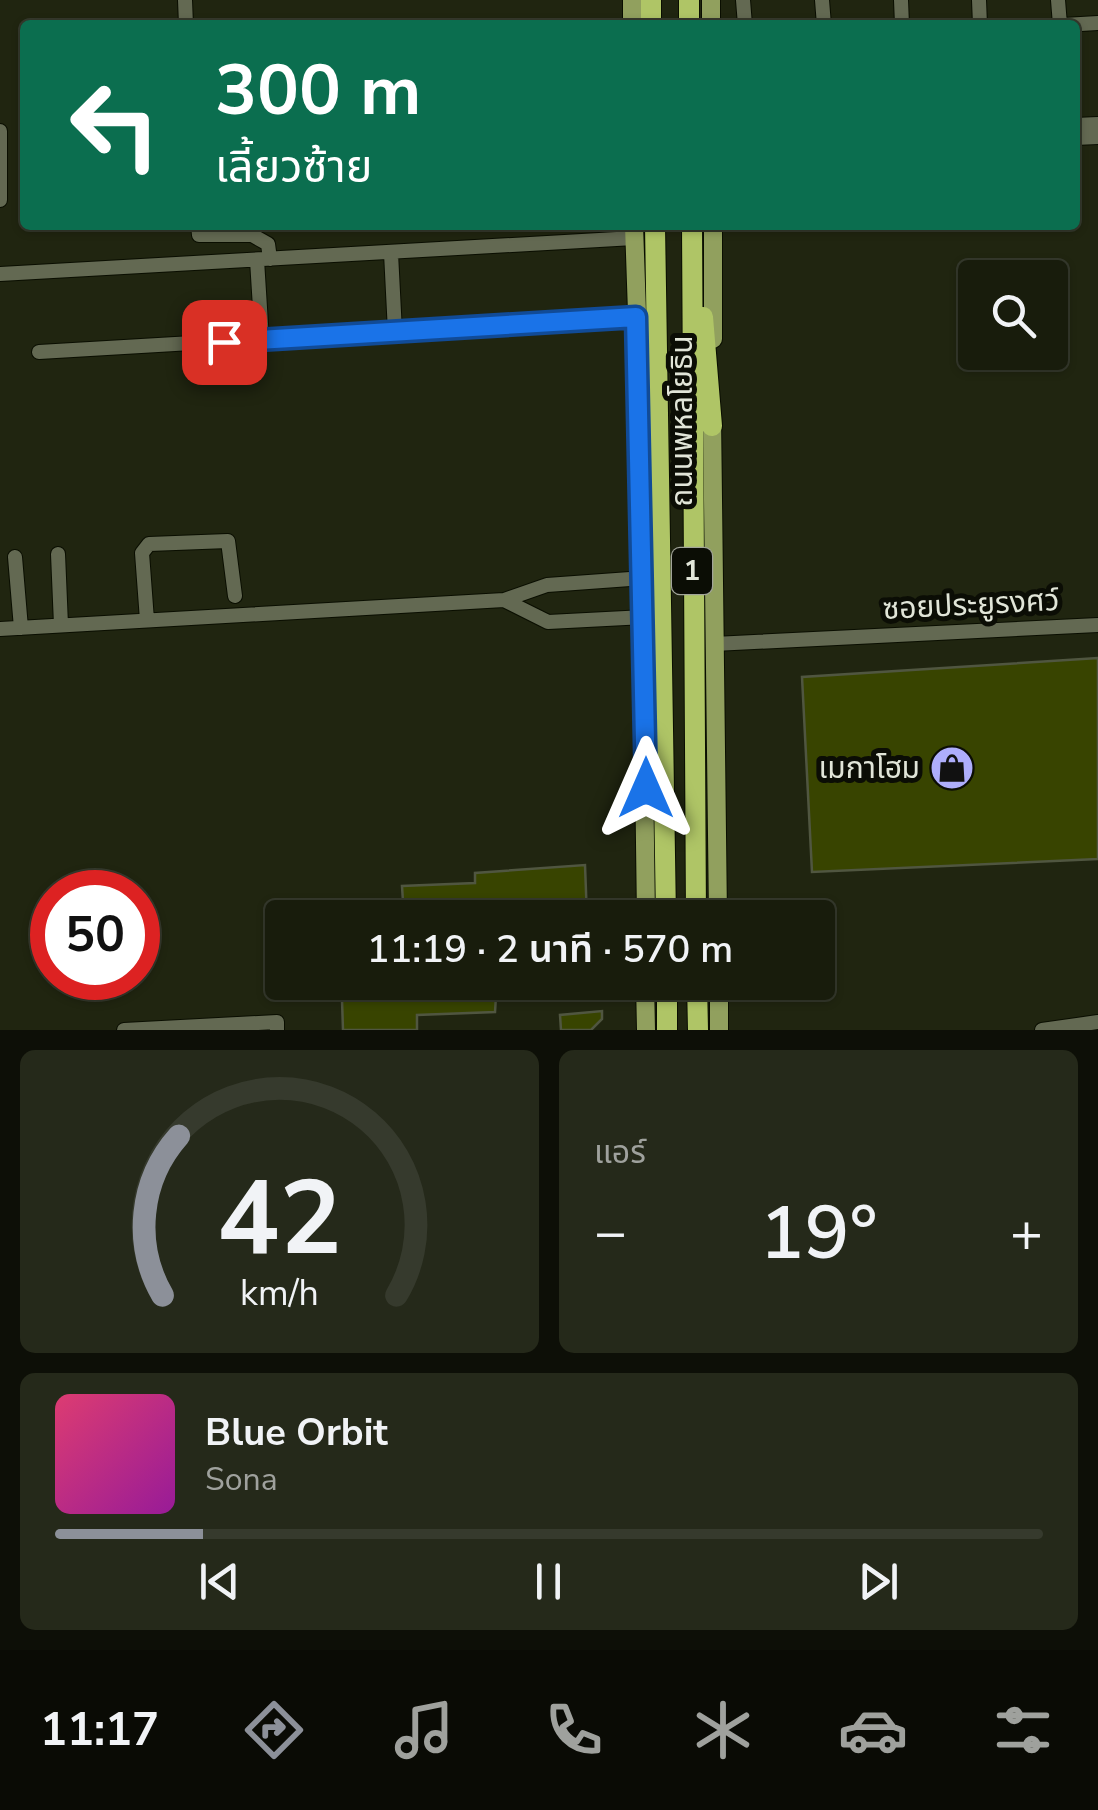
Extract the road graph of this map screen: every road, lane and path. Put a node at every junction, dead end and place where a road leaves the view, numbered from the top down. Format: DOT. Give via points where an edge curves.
graph roads {
  1 [pos="0,130"];
  2 [pos="0,200"];
  3 [pos="198,230"];
  4 [pos="623,230"];
  5 [pos="643,230"];
  6 [pos="643,230"];
  7 [pos="643,230"];
  8 [pos="694,230"];
  9 [pos="694,230"];
  10 [pos="713,230"];
  11 [pos="391,253"];
  12 [pos="264,259"];
  13 [pos="0,274"];
  14 [pos="636,317"];
  15 [pos="395,332"];
  16 [pos="262,340"];
  17 [pos="39,352"];
  18 [pos="641,406"];
  19 [pos="712,426"];
  20 [pos="58,554"];
  21 [pos="15,557"];
  22 [pos="644,578"];
  23 [pos="234,596"];
  24 [pos="504,600"];
  25 [pos="646,617"];
  26 [pos="146,620"];
  27 [pos="61,625"];
  28 [pos="1098,626"];
  29 [pos="21,628"];
  30 [pos="0,629"];
  31 [pos="714,644"];
  32 [pos="646,900"];
  33 [pos="665,900"];
  34 [pos="696,900"];
  35 [pos="718,900"];
  36 [pos="646,1000"];
  37 [pos="667,1000"];
  38 [pos="697,1000"];
  39 [pos="718,1000"];
  40 [pos="1098,1022"];
  41 [pos="124,1030"];
  42 [pos="277,1030"];
  43 [pos="646,1030"];
  44 [pos="667,1030"];
  45 [pos="698,1030"];
  46 [pos="719,1030"];
  47 [pos="1042,1030"];
  1 -- 2 [label="street"];
  3 -- 12 [label="street" via="199,236 258,236 268,244"];
  4 -- 11 [label="street"];
  5 -- 14 [label="main road, ถนนพหลโยธิน / 1"];
  6 -- 18 [label="highway"];
  7 -- 33 [label="highway, ถนนพหลโยธิน / 1"];
  8 -- 19 [label="highway"];
  9 -- 34 [label="highway, ถนนพหลโยธิน / 1"];
  10 -- 19 [label="main road, ถนนพหลโยธิน / 1"];
  11 -- 12 [label="street"];
  11 -- 15 [label="street"];
  12 -- 13 [label="street"];
  12 -- 16 [label="street"];
  14 -- 15 [label="street"];
  14 -- 18 [label="main road, ถนนพหลโยธิน / 1"];
  15 -- 16 [label="street"];
  16 -- 17 [label="street"];
  18 -- 22 [label="main road, ถนนพหลโยธิน / 1"];
  19 -- 31 [label="main road, ถนนพหลโยธิน / 1"];
  20 -- 27 [label="street"];
  21 -- 29 [label="street"];
  22 -- 24 [label="street" via="547,585"];
  22 -- 25 [label="main road, ถนนพหลโยธิน / 1"];
  23 -- 26 [label="street" via="228,541 149,544 142,553"];
  24 -- 25 [label="street" via="548,622"];
  24 -- 26 [label="street"];
  25 -- 32 [label="main road, ถนนพหลโยธิน / 1"];
  26 -- 27 [label="street"];
  27 -- 29 [label="street"];
  28 -- 31 [label="street, ซอยประยูรงศว์"];
  29 -- 30 [label="street"];
  31 -- 35 [label="main road, ถนนพหลโยธิน / 1"];
  36 -- 43 [label="main road"];
  37 -- 44 [label="highway"];
  38 -- 45 [label="highway"];
  39 -- 46 [label="main road"];
  40 -- 47 [label="street"];
  41 -- 42 [label="street" via="277,1022"];
}
